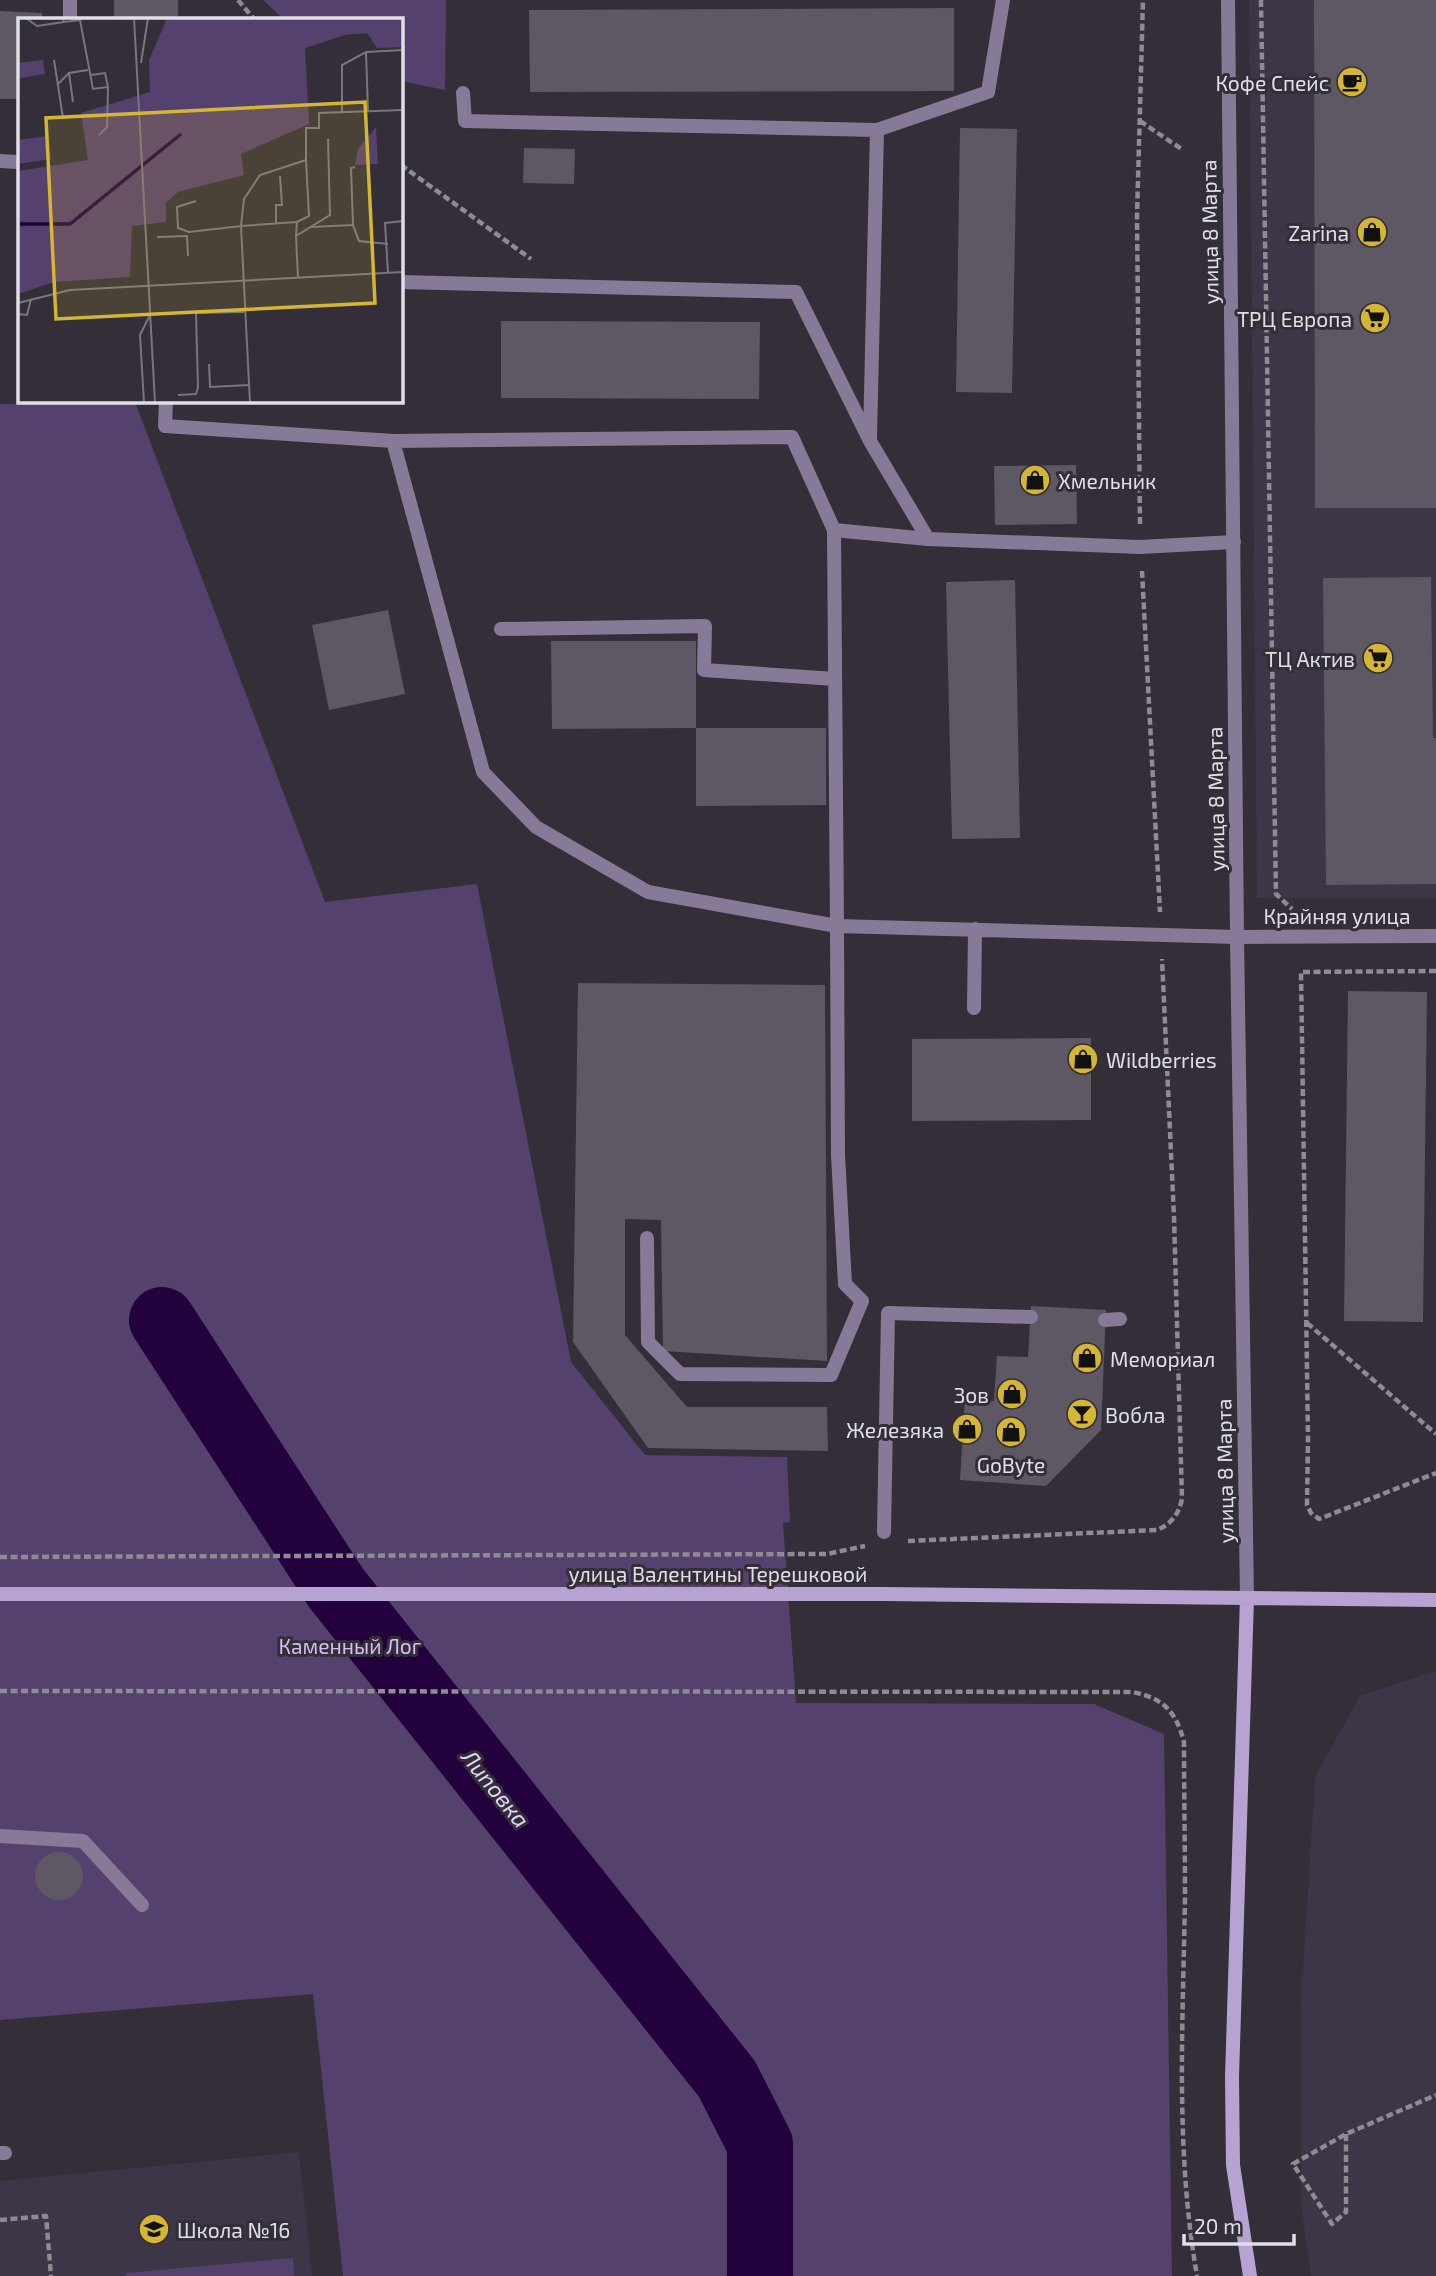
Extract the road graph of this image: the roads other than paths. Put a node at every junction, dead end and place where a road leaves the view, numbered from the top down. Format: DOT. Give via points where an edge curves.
graph roads {
  1 [pos="70,0"];
  2 [pos="1003,0"];
  3 [pos="1227,0"];
  4 [pos="70,18"];
  5 [pos="463,93"];
  6 [pos="877,131"];
  7 [pos="0,161"];
  8 [pos="18,162"];
  9 [pos="402,282"];
  10 [pos="166,402"];
  11 [pos="393,441"];
  12 [pos="870,441"];
  13 [pos="834,530"];
  14 [pos="928,539"];
  15 [pos="1234,541"];
  16 [pos="501,629"];
  17 [pos="835,679"];
  18 [pos="837,926"];
  19 [pos="975,929"];
  20 [pos="1436,936"];
  21 [pos="1237,937"];
  22 [pos="974,1007"];
  23 [pos="647,1238"];
  24 [pos="1031,1317"];
  25 [pos="884,1532"];
  26 [pos="0,1594"];
  27 [pos="1247,1598"];
  28 [pos="1432,1602"];
  29 [pos="0,1836"];
  30 [pos="142,1905"];
  31 [pos="1250,2276"];
  1 -- 4 [label="street"];
  2 -- 6 [label="street" via="988,92"];
  3 -- 15 [label="street, улица 8 Марта"];
  5 -- 6 [label="street" via="466,121"];
  6 -- 12 [label="street"];
  7 -- 8 [label="street"];
  9 -- 12 [label="street" via="796,292"];
  10 -- 11 [label="street" via="165,426"];
  11 -- 13 [label="street" via="792,437"];
  11 -- 18 [label="street, Крайняя улица" via="483,772 536,827 648,892"];
  12 -- 14 [label="street"];
  13 -- 14 [label="street"];
  13 -- 17 [label="street"];
  14 -- 15 [label="street" via="1140,547"];
  15 -- 21 [label="street, улица 8 Марта"];
  16 -- 17 [label="street" via="705,626 704,670"];
  17 -- 18 [label="street"];
  18 -- 19 [label="street, Крайняя улица"];
  18 -- 23 [label="street" via="838,1155 845,1284 862,1301 831,1375 680,1374 648,1342"];
  19 -- 21 [label="street, Крайняя улица"];
  19 -- 22 [label="street"];
  20 -- 21 [label="street, Крайняя улица"];
  21 -- 27 [label="street, улица 8 Марта"];
  24 -- 25 [label="street" via="888,1313"];
  26 -- 27 [label="main road, улица Валентины Терешковой"];
  27 -- 28 [label="main road, улица Валентины Терешковой"];
  27 -- 31 [label="main road" via="1232,2090 1233,2165"];
  29 -- 30 [label="street" via="83,1841"];
}
